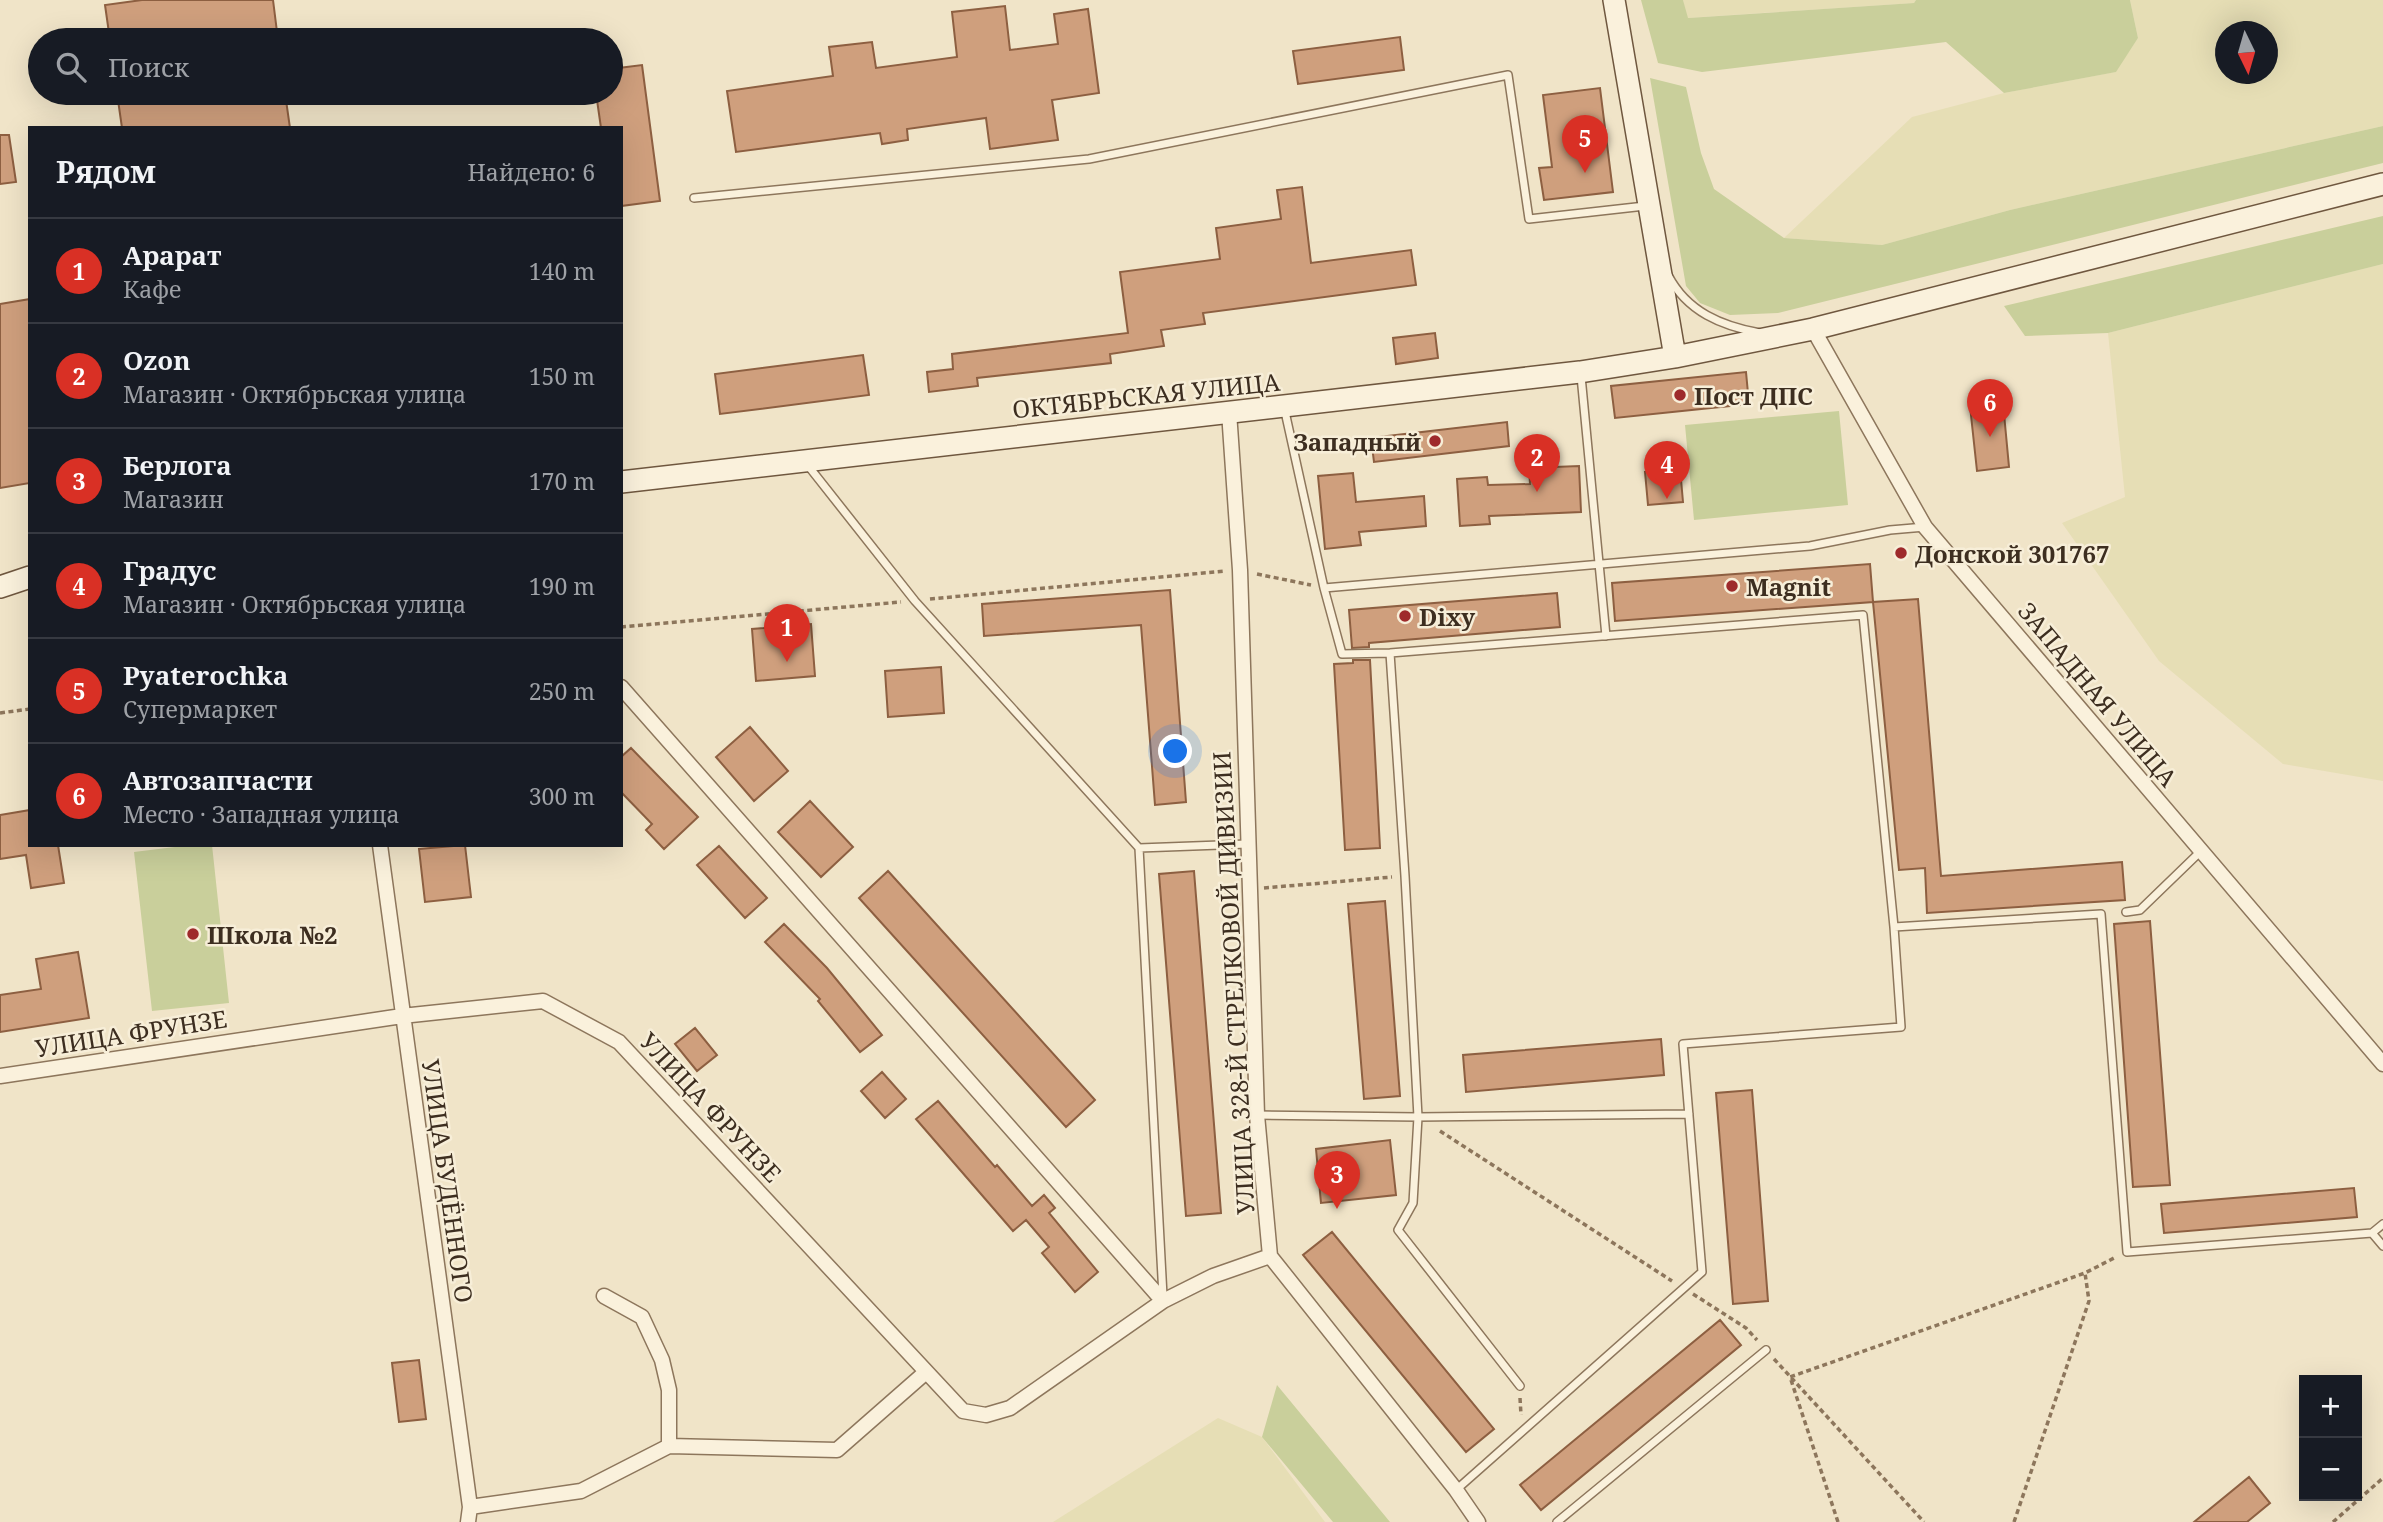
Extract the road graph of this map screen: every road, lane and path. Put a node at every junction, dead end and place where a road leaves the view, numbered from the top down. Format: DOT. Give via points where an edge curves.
graph roads {
  1 [pos="1614,0"];
  2 [pos="2383,184"];
  3 [pos="694,198"];
  4 [pos="1649,205"];
  5 [pos="1653,230"];
  6 [pos="1813,329"];
  7 [pos="1778,336"];
  8 [pos="1675,357"];
  9 [pos="1580,372"];
  10 [pos="1284,405"];
  11 [pos="1229,411"];
  12 [pos="803,460"];
  13 [pos="623,482"];
  14 [pos="1925,527"];
  15 [pos="1599,566"];
  16 [pos="1240,570"];
  17 [pos="28,579"];
  18 [pos="0,587"];
  19 [pos="1324,588"];
  20 [pos="915,601"];
  21 [pos="623,627"];
  22 [pos="1606,636"];
  23 [pos="1390,653"];
  24 [pos="623,689"];
  25 [pos="28,709"];
  26 [pos="0,713"];
  27 [pos="1247,844"];
  28 [pos="380,847"];
  29 [pos="1139,848"];
  30 [pos="2201,850"];
  31 [pos="1405,876"];
  32 [pos="1249,889"];
  33 [pos="2126,912"];
  34 [pos="2113,913"];
  35 [pos="2101,914"];
  36 [pos="1894,927"];
  37 [pos="402,1016"];
  38 [pos="2383,1063"];
  39 [pos="0,1076"];
  40 [pos="1689,1114"];
  41 [pos="1257,1115"];
  42 [pos="1418,1116"];
  43 [pos="2383,1224"];
  44 [pos="2372,1233"];
  45 [pos="2383,1246"];
  46 [pos="2127,1252"];
  47 [pos="1269,1256"];
  48 [pos="2085,1273"];
  49 [pos="604,1296"];
  50 [pos="1163,1301"];
  51 [pos="1766,1350"];
  52 [pos="926,1372"];
  53 [pos="1520,1386"];
  54 [pos="1521,1430"];
  55 [pos="669,1446"];
  56 [pos="2383,1478"];
  57 [pos="1456,1490"];
  58 [pos="470,1507"];
  59 [pos="468,1522"];
  60 [pos="1478,1522"];
  61 [pos="1558,1522"];
  62 [pos="1838,1522"];
  63 [pos="2014,1522"];
  64 [pos="2333,1522"];
  1 -- 4 [label="main road"];
  2 -- 6 [label="main road, ОКТЯБРЬСКАЯ УЛИЦА"];
  3 -- 4 [label="lane" via="1088,159 1508,75 1528,219"];
  4 -- 5 [label="main road"];
  5 -- 7 [label="lane" via="1669,278 1694,308 1731,327"];
  5 -- 8 [label="main road"];
  6 -- 7 [label="main road, ОКТЯБРЬСКАЯ УЛИЦА"];
  6 -- 14 [label="street, ЗАПАДНАЯ УЛИЦА"];
  7 -- 8 [label="main road, ОКТЯБРЬСКАЯ УЛИЦА"];
  8 -- 9 [label="main road, ОКТЯБРЬСКАЯ УЛИЦА"];
  9 -- 10 [label="main road, ОКТЯБРЬСКАЯ УЛИЦА"];
  9 -- 15 [label="lane"];
  10 -- 11 [label="main road, ОКТЯБРЬСКАЯ УЛИЦА"];
  10 -- 19 [label="lane"];
  11 -- 12 [label="main road, ОКТЯБРЬСКАЯ УЛИЦА"];
  11 -- 16 [label="street, УЛИЦА 328-Й СТРЕЛКОВОЙ ДИВИЗИИ"];
  12 -- 13 [label="main road, ОКТЯБРЬСКАЯ УЛИЦА"];
  12 -- 20 [label="lane"];
  14 -- 15 [label="lane" via="1810,546"];
  14 -- 30 [label="street, ЗАПАДНАЯ УЛИЦА"];
  15 -- 19 [label="lane"];
  15 -- 22 [label="lane"];
  16 -- 19 [label="path"];
  16 -- 20 [label="path"];
  16 -- 27 [label="street, УЛИЦА 328-Й СТРЕЛКОВОЙ ДИВИЗИИ"];
  17 -- 18 [label="main road"];
  19 -- 23 [label="lane" via="1342,654"];
  20 -- 21 [label="path"];
  20 -- 29 [label="lane"];
  22 -- 23 [label="lane"];
  22 -- 36 [label="lane" via="1863,615"];
  23 -- 31 [label="lane"];
  24 -- 50 [label="street"];
  25 -- 26 [label="path"];
  27 -- 29 [label="lane"];
  27 -- 32 [label="street, УЛИЦА 328-Й СТРЕЛКОВОЙ ДИВИЗИИ"];
  28 -- 37 [label="street, УЛИЦА БУДЁННОГО"];
  29 -- 50 [label="lane"];
  30 -- 33 [label="lane" via="2140,911"];
  30 -- 38 [label="street, ЗАПАДНАЯ УЛИЦА"];
  31 -- 32 [label="path"];
  31 -- 42 [label="lane"];
  32 -- 41 [label="street, УЛИЦА 328-Й СТРЕЛКОВОЙ ДИВИЗИИ"];
  34 -- 35 [label="lane"];
  35 -- 36 [label="lane"];
  35 -- 46 [label="lane"];
  36 -- 40 [label="lane" via="1901,1027 1683,1044"];
  37 -- 39 [label="street, УЛИЦА ФРУНЗЕ"];
  37 -- 52 [label="street, УЛИЦА ФРУНЗЕ" via="543,1001 619,1042"];
  37 -- 58 [label="street, УЛИЦА БУДЁННОГО"];
  40 -- 42 [label="lane"];
  40 -- 54 [label="lane" via="1702,1272"];
  41 -- 42 [label="lane"];
  41 -- 47 [label="street, УЛИЦА 328-Й СТРЕЛКОВОЙ ДИВИЗИИ"];
  42 -- 53 [label="lane" via="1413,1203 1398,1230"];
  43 -- 44 [label="lane"];
  44 -- 45 [label="lane"];
  44 -- 46 [label="lane"];
  46 -- 48 [label="path"];
  47 -- 50 [label="street, УЛИЦА ФРУНЗЕ"];
  47 -- 57 [label="street"];
  48 -- 62 [label="path" via="1790,1377"];
  48 -- 63 [label="path" via="2090,1301"];
  49 -- 55 [label="street" via="642,1317 662,1360 668,1390"];
  50 -- 52 [label="street, УЛИЦА ФРУНЗЕ" via="1010,1408 986,1415 963,1411"];
  51 -- 61 [label="lane"];
  52 -- 55 [label="street" via="836,1450"];
  53 -- 54 [label="path"];
  54 -- 57 [label="lane"];
  55 -- 58 [label="street" via="581,1492"];
  56 -- 64 [label="path"];
  57 -- 60 [label="street"];
  58 -- 59 [label="street, УЛИЦА БУДЁННОГО"];
}
